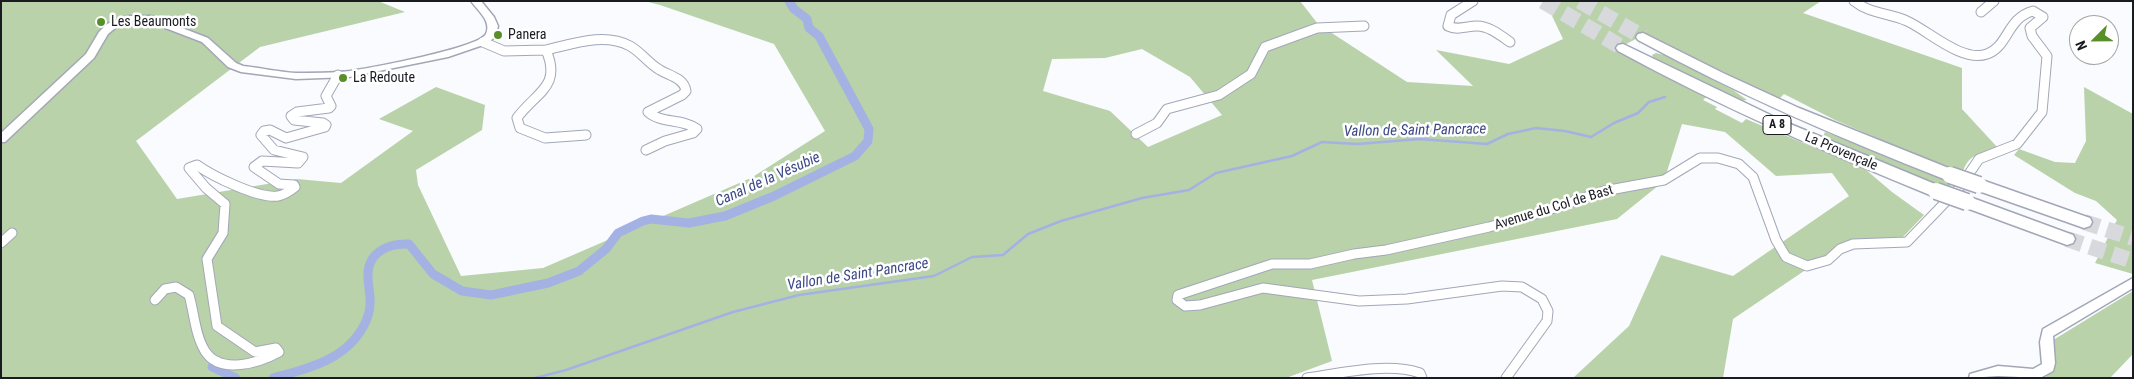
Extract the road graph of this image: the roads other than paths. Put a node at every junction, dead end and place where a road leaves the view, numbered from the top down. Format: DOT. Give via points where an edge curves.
graph roads {
  1 [pos="476,1"];
  2 [pos="1473,1"];
  3 [pos="1854,1"];
  4 [pos="1994,1"];
  5 [pos="1981,12"];
  6 [pos="1364,26"];
  7 [pos="1643,37"];
  8 [pos="483,42"];
  9 [pos="1510,42"];
  10 [pos="1623,48"];
  11 [pos="546,50"];
  12 [pos="338,75"];
  13 [pos="1136,134"];
  14 [pos="586,135"];
  15 [pos="1,140"];
  16 [pos="646,150"];
  17 [pos="2084,222"];
  18 [pos="12,233"];
  19 [pos="2067,239"];
  20 [pos="1,244"];
  21 [pos="2133,282"];
  22 [pos="155,300"];
  23 [pos="1307,378"];
  24 [pos="1422,378"];
  25 [pos="1506,378"];
  26 [pos="1975,378"];
  1 -- 8 [label="street" via="493,26 490,37"];
  2 -- 9 [label="street" via="1451,15 1448,26 1459,29 1483,26"];
  3 -- 25 [label="street, Avenue du Col de Bast" via="1864,8 1921,27 1960,51 1979,56 1994,51 2012,24 2028,11 2043,17 2030,28 2047,56 2042,112 2017,144 1979,159 1960,187 1906,242 1853,244 1840,249 1828,260 1807,266 1786,257 1776,240 1753,177 1739,164 1718,158 1700,158 1664,180 1604,191 1536,214 1386,250 1310,264 1272,264 1181,293 1177,300 1185,306 1200,305 1263,288 1360,301 1407,299 1502,286 1522,287 1542,299 1548,311 1547,321"];
  4 -- 5 [label="street"];
  6 -- 13 [label="street" via="1336,24 1301,32 1265,47 1251,74 1219,95 1167,109 1157,123"];
  7 -- 17 [label="highway, La Provençale / A 8, bridge" via="1787,109 1950,175"];
  8 -- 11 [label="street" via="504,51"];
  8 -- 12 [label="street" via="448,54"];
  10 -- 19 [label="highway, La Provençale / A 8, bridge" via="1734,106 1824,146"];
  11 -- 14 [label="street" via="554,74 549,85 520,112 517,118 520,128 548,140"];
  11 -- 16 [label="street" via="599,39 615,41 629,46 651,64 682,82 686,87 682,95 648,112 680,120 697,129"];
  12 -- 15 [label="street" via="296,76 241,69 232,65 205,40 148,18 131,18 110,26 90,56"];
  12 -- 22 [label="street" via="326,96 329,108 297,112 291,116 294,120 323,123 325,127 292,138 281,138 270,130 261,135 278,152 303,157 298,163 262,161 254,167 279,184 294,185 290,192 279,196 257,196 197,166 188,168 225,204 223,233 207,259 218,326 255,352 276,348 279,352 260,361 238,364 215,361 205,351 189,295 176,287 165,290"];
  18 -- 20 [label="street"];
  21 -- 26 [label="street" via="2047,333 2048,367 2035,374 1998,370"];
  23 -- 24 [label="street" via="1406,368 1420,373"];
}
